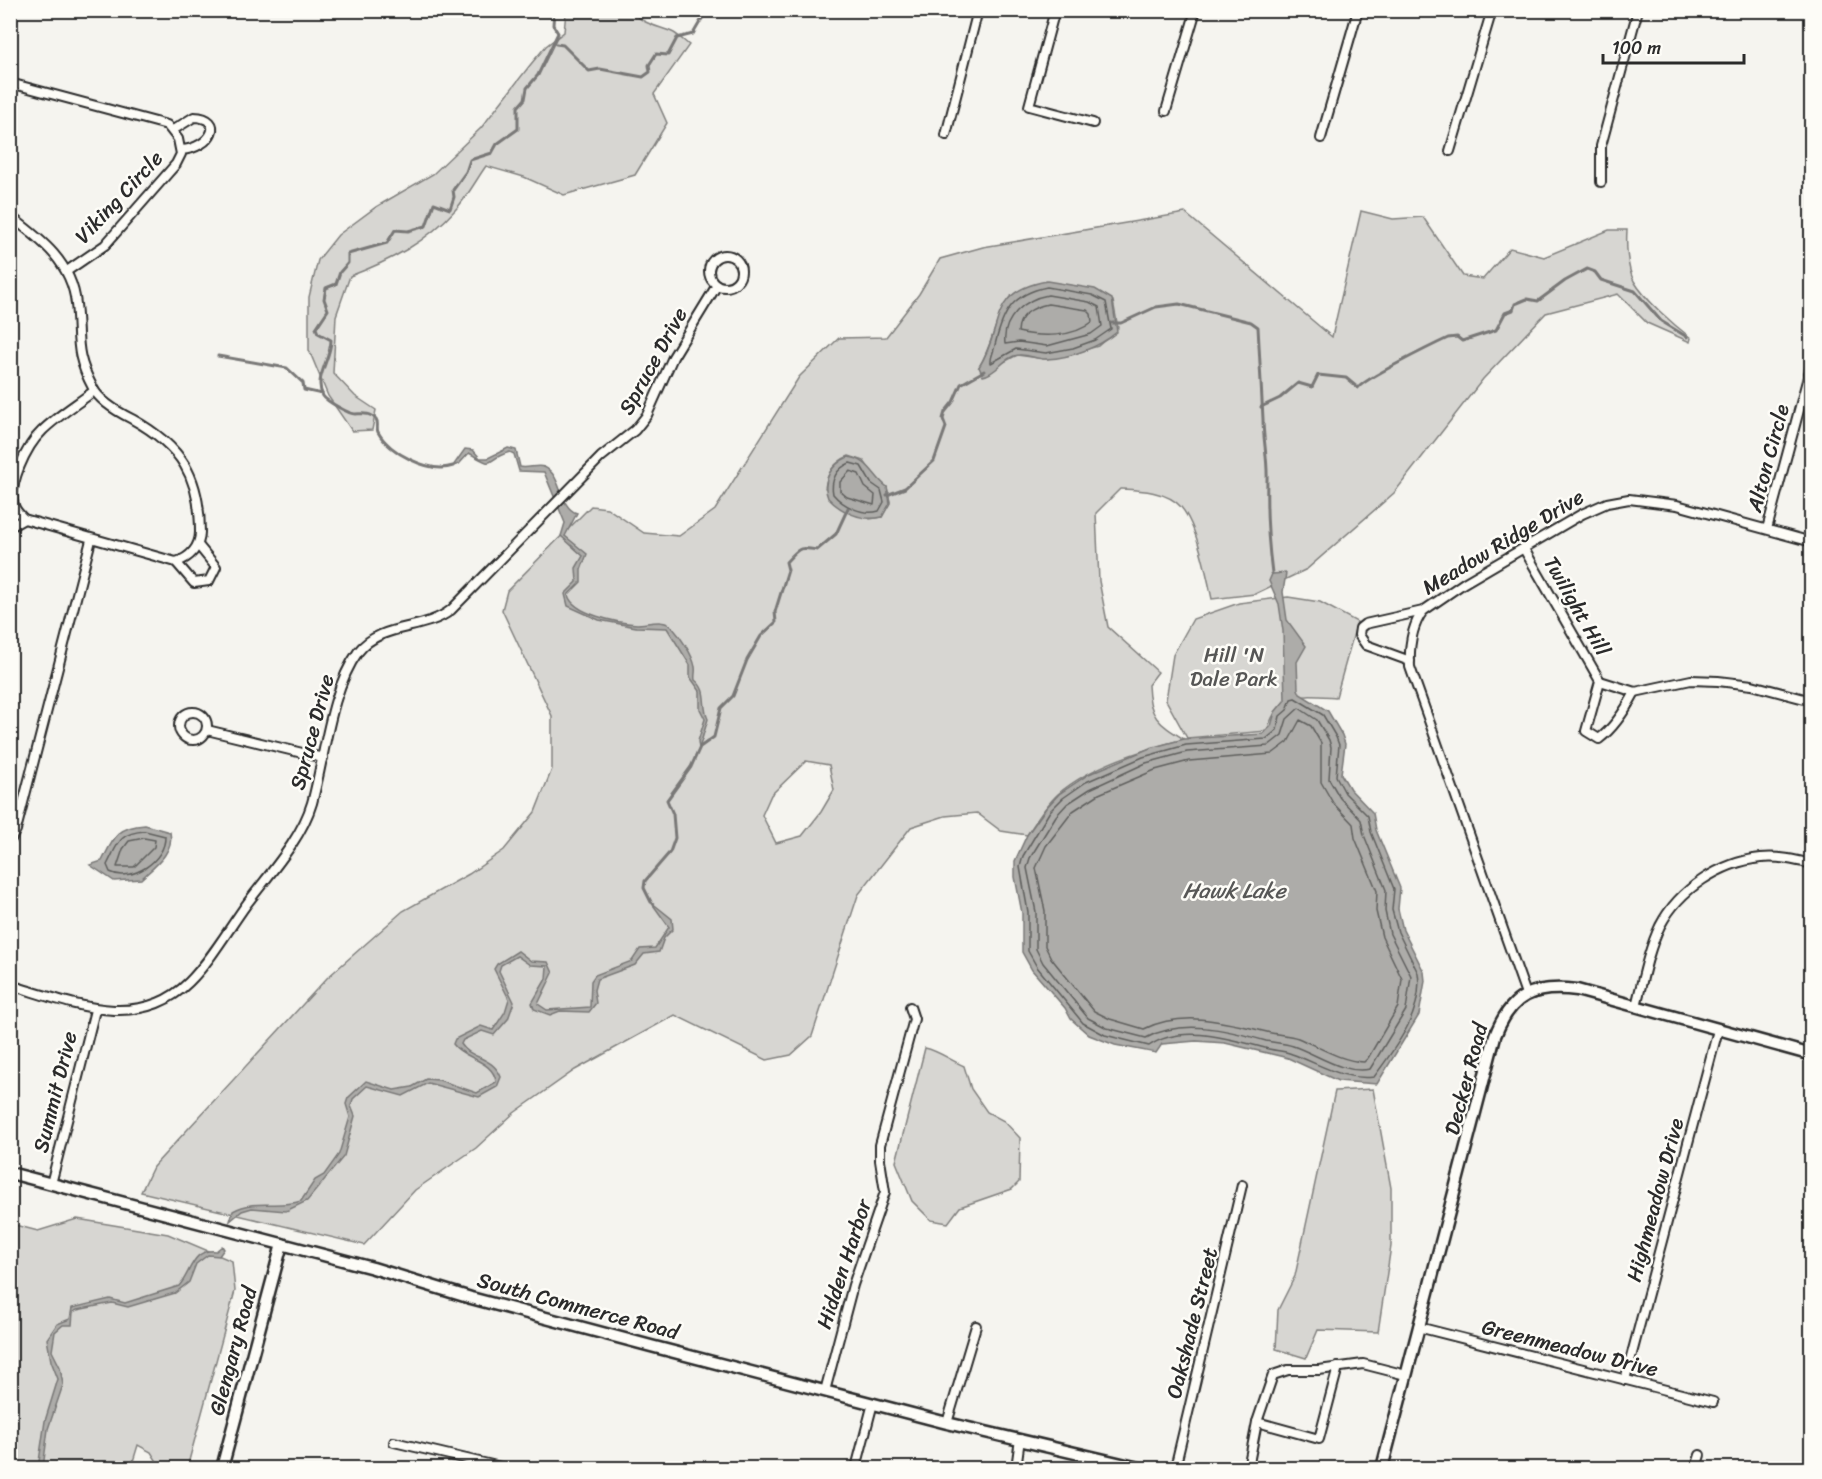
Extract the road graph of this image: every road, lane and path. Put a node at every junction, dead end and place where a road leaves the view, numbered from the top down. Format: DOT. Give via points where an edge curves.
graph roads {
  1 [pos="978,10"];
  2 [pos="1055,10"];
  3 [pos="1196,10"];
  4 [pos="1358,10"];
  5 [pos="1492,10"];
  6 [pos="1638,10"];
  7 [pos="10,83"];
  8 [pos="1166,111"];
  9 [pos="1093,123"];
  10 [pos="173,130"];
  11 [pos="946,135"];
  12 [pos="1322,138"];
  13 [pos="181,150"];
  14 [pos="1450,151"];
  15 [pos="1601,182"];
  16 [pos="10,216"];
  17 [pos="67,271"];
  18 [pos="717,285"];
  19 [pos="1812,362"];
  20 [pos="94,391"];
  21 [pos="1807,399"];
  22 [pos="12,498"];
  23 [pos="24,519"];
  24 [pos="10,527"];
  25 [pos="1767,529"];
  26 [pos="91,540"];
  27 [pos="1812,542"];
  28 [pos="198,545"];
  29 [pos="1524,549"];
  30 [pos="176,562"];
  31 [pos="1423,611"];
  32 [pos="1410,661"];
  33 [pos="1600,681"];
  34 [pos="1635,692"];
  35 [pos="1812,701"];
  36 [pos="207,730"];
  37 [pos="323,758"];
  38 [pos="10,841"];
  39 [pos="1812,864"];
  40 [pos="10,985"];
  41 [pos="1526,994"];
  42 [pos="1636,1006"];
  43 [pos="910,1007"];
  44 [pos="95,1010"];
  45 [pos="1718,1030"];
  46 [pos="1812,1055"];
  47 [pos="10,1173"];
  48 [pos="51,1184"];
  49 [pos="1242,1185"];
  50 [pos="282,1244"];
  51 [pos="976,1326"];
  52 [pos="1418,1327"];
  53 [pos="1338,1367"];
  54 [pos="1406,1375"];
  55 [pos="1625,1380"];
  56 [pos="825,1391"];
  57 [pos="1713,1402"];
  58 [pos="873,1403"];
  59 [pos="1257,1422"];
  60 [pos="947,1423"];
  61 [pos="1020,1439"];
  62 [pos="394,1442"];
  63 [pos="1700,1455"];
  64 [pos="222,1468"];
  65 [pos="505,1468"];
  66 [pos="856,1468"];
  67 [pos="1016,1468"];
  68 [pos="1138,1468"];
  69 [pos="1175,1468"];
  70 [pos="1248,1468"];
  71 [pos="1382,1468"];
  72 [pos="1696,1468"];
  1 -- 11 [label="street"];
  2 -- 9 [label="street" via="1029,106"];
  3 -- 8 [label="street"];
  4 -- 12 [label="street"];
  5 -- 14 [label="street"];
  6 -- 15 [label="street" via="1601,146"];
  7 -- 10 [label="street, Viking Circle" via="158,122"];
  10 -- 13 [label="street, Viking Circle"];
  10 -- 13 [label="street" via="194,117 206,120 210,126 207,141"];
  13 -- 17 [label="street, Viking Circle" via="170,172 105,245"];
  16 -- 17 [label="street" via="48,246"];
  17 -- 20 [label="street" via="77,307 78,350"];
  18 -- 18 [label="street" via="732,286 740,278 740,266 733,258 722,256 713,262 710,272"];
  18 -- 37 [label="street, Spruce Drive" via="673,357 647,415 635,430 601,456 448,613 421,625 392,630 362,647 343,678"];
  19 -- 21 [label="street, Alton Circle"];
  20 -- 22 [label="street" via="39,433 20,466"];
  20 -- 28 [label="street" via="118,412 155,432 181,458 198,499"];
  21 -- 25 [label="street, Alton Circle"];
  22 -- 23 [label="street"];
  23 -- 24 [label="street"];
  23 -- 26 [label="street"];
  25 -- 27 [label="street, Meadow Ridge Drive"];
  25 -- 29 [label="street, Meadow Ridge Drive" via="1677,505 1629,499 1582,514"];
  26 -- 30 [label="street"];
  26 -- 38 [label="street"];
  28 -- 30 [label="street"];
  28 -- 30 [label="street" via="216,567 209,581 194,583"];
  29 -- 31 [label="street, Meadow Ridge Drive"];
  29 -- 33 [label="street, Twilight Hill"];
  31 -- 32 [label="street, Meadow Ridge Drive" via="1416,621"];
  31 -- 32 [label="street, Meadow Ridge Drive" via="1360,628 1359,635 1366,645"];
  32 -- 41 [label="street, Meadow Ridge Drive"];
  33 -- 34 [label="street, Twilight Hill"];
  33 -- 34 [label="street, Twilight Hill" via="1587,723 1586,732 1592,737 1599,739 1606,734"];
  34 -- 35 [label="street, Twilight Hill" via="1691,680 1718,681 1752,684"];
  36 -- 37 [label="street"];
  37 -- 44 [label="street, Spruce Drive" via="311,804 296,836 189,982 169,998 145,1007"];
  39 -- 42 [label="street" via="1762,858 1741,861 1690,889 1661,925"];
  40 -- 44 [label="street, Spruce Drive"];
  41 -- 42 [label="street" via="1540,989 1577,990"];
  41 -- 52 [label="street, Decker Road" via="1507,1010 1495,1036"];
  42 -- 45 [label="street"];
  43 -- 56 [label="street, Hidden Harbor" via="914,1019 880,1145 885,1192 853,1285"];
  44 -- 48 [label="street, Summit Drive"];
  45 -- 46 [label="street"];
  45 -- 55 [label="street, Highmeadow Drive"];
  47 -- 48 [label="street, South Commerce Road"];
  48 -- 50 [label="street, South Commerce Road"];
  49 -- 69 [label="street, Oakshade Street"];
  50 -- 56 [label="street, South Commerce Road"];
  50 -- 64 [label="street, Glengary Road"];
  51 -- 60 [label="street"];
  52 -- 54 [label="street, Decker Road"];
  52 -- 55 [label="street, Greenmeadow Drive"];
  53 -- 54 [label="street" via="1363,1364"];
  53 -- 59 [label="street" via="1288,1370 1273,1375"];
  53 -- 59 [label="street" via="1319,1439"];
  54 -- 71 [label="street, Decker Road"];
  55 -- 57 [label="street, Greenmeadow Drive"];
  56 -- 58 [label="street, South Commerce Road"];
  58 -- 60 [label="street, South Commerce Road"];
  58 -- 66 [label="street"];
  59 -- 70 [label="street"];
  60 -- 61 [label="street, South Commerce Road"];
  61 -- 67 [label="street"];
  61 -- 68 [label="street, South Commerce Road"];
  62 -- 65 [label="street"];
  63 -- 72 [label="street"];
}
